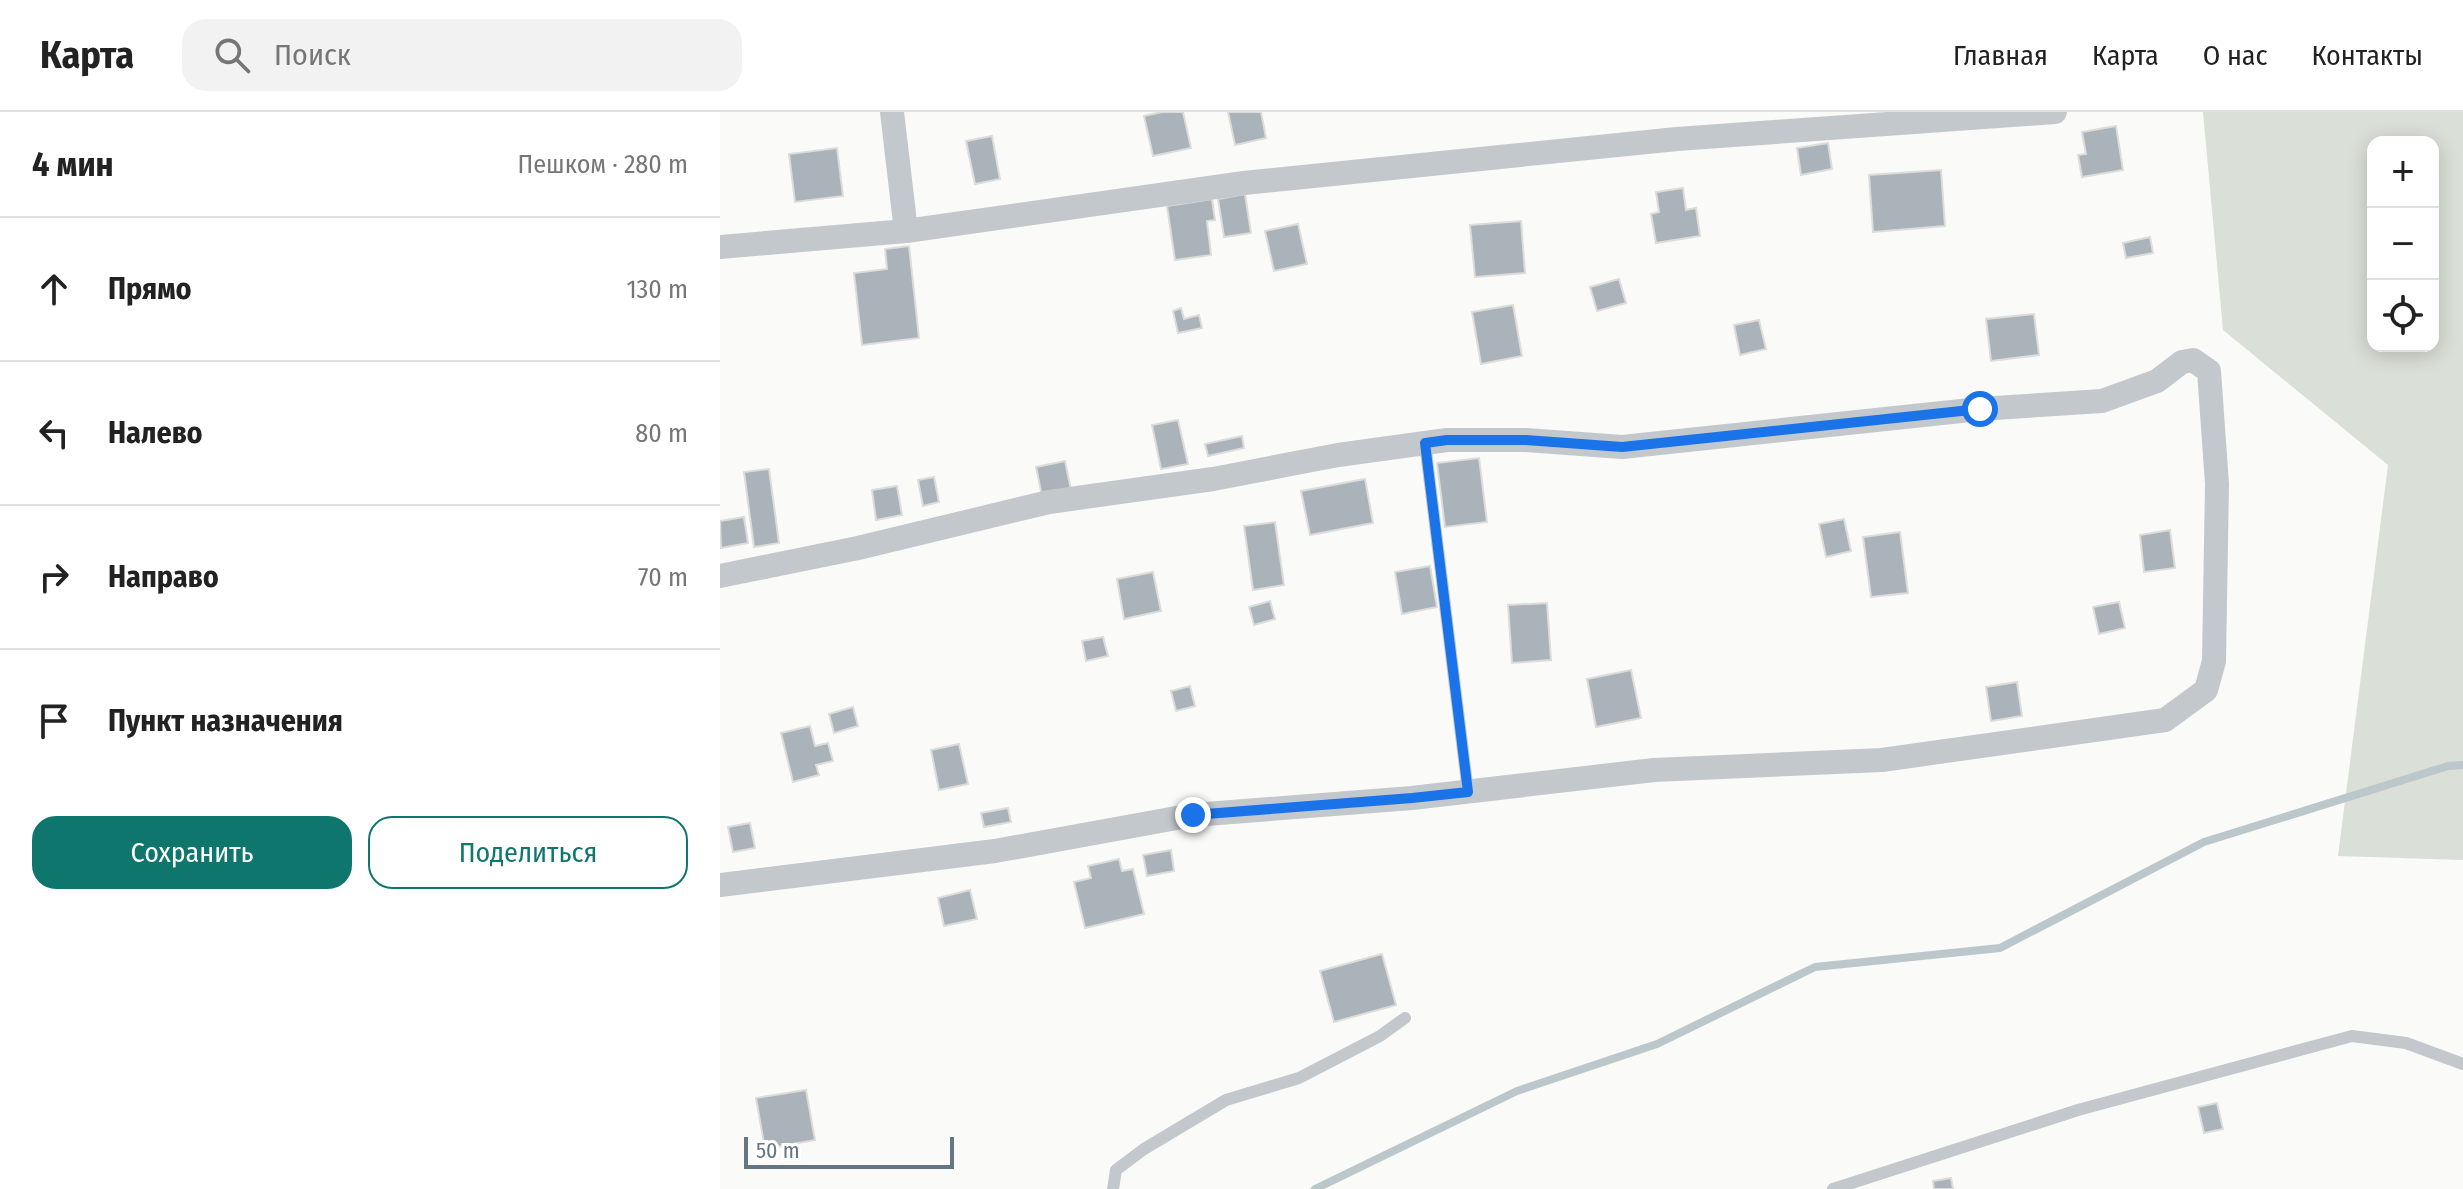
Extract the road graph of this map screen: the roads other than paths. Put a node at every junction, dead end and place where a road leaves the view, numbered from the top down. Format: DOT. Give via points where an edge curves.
graph roads {
  1 [pos="892,112"];
  2 [pos="2055,112"];
  3 [pos="906,231"];
  4 [pos="720,247"];
  5 [pos="1425,443"];
  6 [pos="720,576"];
  7 [pos="1468,792"];
  8 [pos="720,885"];
  9 [pos="1405,1018"];
  10 [pos="2463,1064"];
  11 [pos="1113,1189"];
  12 [pos="1833,1189"];
  1 -- 3 [label="street"];
  2 -- 3 [label="street" via="1677,139 1259,181"];
  3 -- 4 [label="street"];
  5 -- 6 [label="street" via="1049,502"];
  5 -- 7 [label="lane"];
  5 -- 7 [label="street" via="1526,440 1622,447 2102,401 2157,381 2182,362 2193,360 2209,371 2217,484 2214,661 2206,690 2165,720 1882,760 1654,770"];
  7 -- 8 [label="street" via="1193,815 995,851"];
  9 -- 11 [label="lane" via="1299,1078 1226,1100 1116,1170"];
  10 -- 12 [label="lane" via="2406,1043 2352,1036 2092,1106"];
}
